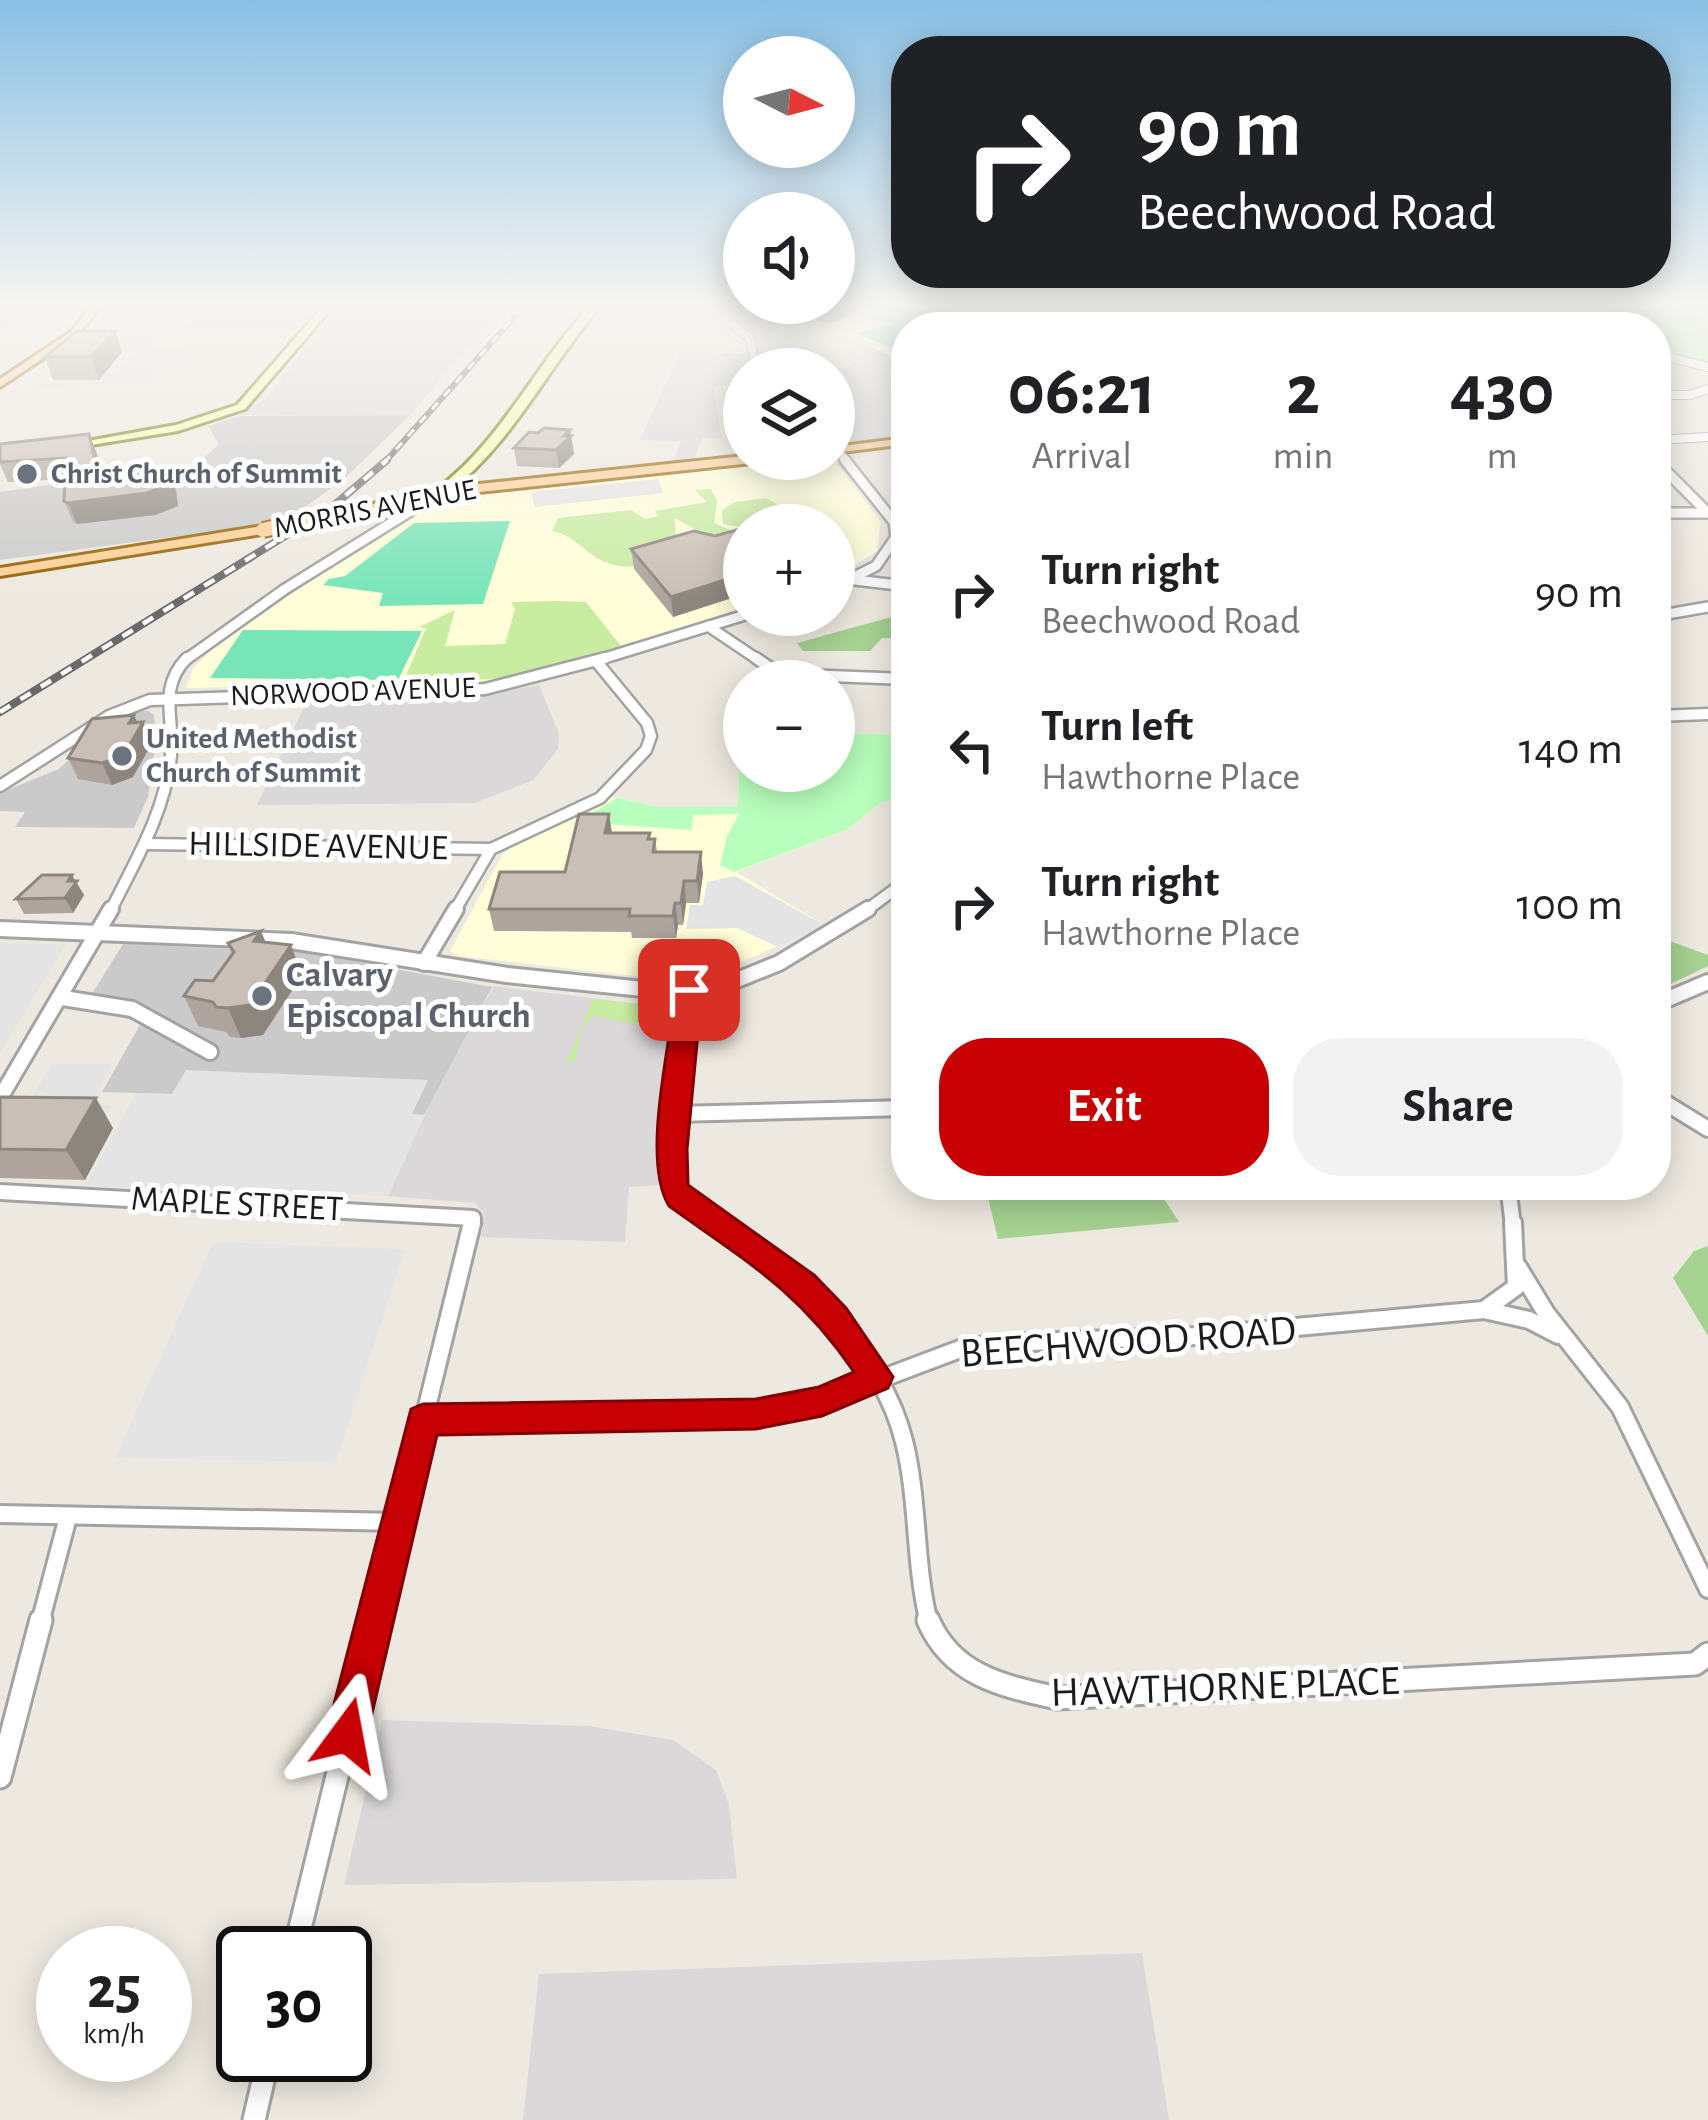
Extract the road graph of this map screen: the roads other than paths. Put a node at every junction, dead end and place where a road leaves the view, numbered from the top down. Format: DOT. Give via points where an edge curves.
graph roads {
  1 [pos="246,402"];
  2 [pos="525,402"];
  3 [pos="1708,437"];
  4 [pos="1671,439"];
  5 [pos="891,443"];
  6 [pos="855,448"];
  7 [pos="46,449"];
  8 [pos="723,462"];
  9 [pos="855,475"];
  10 [pos="1671,476"];
  11 [pos="441,492"];
  12 [pos="1671,513"];
  13 [pos="1708,513"];
  14 [pos="891,522"];
  15 [pos="891,542"];
  16 [pos="0,572"];
  17 [pos="855,580"];
  18 [pos="891,584"];
  19 [pos="1708,607"];
  20 [pos="1671,613"];
  21 [pos="723,622"];
  22 [pos="709,626"];
  23 [pos="596,661"];
  24 [pos="891,678"];
  25 [pos="167,698"];
  26 [pos="1708,714"];
  27 [pos="1671,715"];
  28 [pos="0,786"];
  29 [pos="146,844"];
  30 [pos="491,849"];
  31 [pos="891,891"];
  32 [pos="0,929"];
  33 [pos="99,932"];
  34 [pos="424,963"];
  35 [pos="1708,982"];
  36 [pos="689,990"];
  37 [pos="63,998"];
  38 [pos="1671,998"];
  39 [pos="210,1052"];
  40 [pos="0,1098"];
  41 [pos="1671,1107"];
  42 [pos="891,1108"];
  43 [pos="676,1114"];
  44 [pos="1708,1130"];
  45 [pos="0,1192"];
  46 [pos="1510,1200"];
  47 [pos="1518,1268"];
  48 [pos="1484,1310"];
  49 [pos="1565,1339"];
  50 [pos="876,1377"];
  51 [pos="423,1420"];
  52 [pos="0,1514"];
  53 [pos="68,1517"];
  54 [pos="398,1522"];
  55 [pos="1708,1589"];
  56 [pos="1708,1654"];
  57 [pos="0,1777"];
  58 [pos="301,1926"];
  59 [pos="263,2082"];
  60 [pos="254,2120"];
  1 -- 7 [label="street" via="178,428"];
  2 -- 11 [label="street" via="477,466"];
  3 -- 4 [label="street"];
  5 -- 6 [label="main road"];
  8 -- 11 [label="main road, MORRIS AVENUE"];
  9 -- 14 [label="street"];
  10 -- 13 [label="street"];
  11 -- 16 [label="main road, MORRIS AVENUE, bridge"];
  11 -- 25 [label="street" via="193,652 173,674"];
  12 -- 13 [label="street"];
  15 -- 17 [label="street"];
  17 -- 18 [label="street"];
  19 -- 20 [label="street"];
  21 -- 22 [label="street, NORWOOD AVENUE"];
  22 -- 23 [label="street, NORWOOD AVENUE"];
  22 -- 24 [label="street" via="779,674"];
  23 -- 25 [label="street, NORWOOD AVENUE" via="449,693"];
  23 -- 30 [label="street" via="647,723 646,750 600,797"];
  25 -- 28 [label="street, NORWOOD AVENUE" via="108,713 43,765"];
  25 -- 29 [label="street" via="172,752"];
  26 -- 27 [label="street"];
  29 -- 30 [label="street, HILLSIDE AVENUE"];
  29 -- 33 [label="street"];
  30 -- 34 [label="street"];
  31 -- 36 [label="street" via="796,954"];
  32 -- 33 [label="street"];
  33 -- 34 [label="street" via="291,941"];
  33 -- 37 [label="street"];
  34 -- 36 [label="street"];
  35 -- 38 [label="street"];
  36 -- 43 [label="street, HAWTHORNE PLACE"];
  37 -- 39 [label="street" via="132,1009"];
  37 -- 40 [label="street"];
  41 -- 44 [label="street"];
  42 -- 43 [label="street"];
  43 -- 50 [label="street, HAWTHORNE PLACE" via="671,1179 680,1197 803,1284"];
  45 -- 51 [label="street, MAPLE STREET" via="473,1218"];
  46 -- 47 [label="street"];
  47 -- 48 [label="street" via="1516,1286"];
  47 -- 49 [label="street"];
  48 -- 49 [label="street"];
  48 -- 50 [label="street, BEECHWOOD ROAD" via="1197,1336 1001,1343"];
  49 -- 55 [label="street" via="1620,1407"];
  50 -- 51 [label="street, BEECHWOOD ROAD" via="822,1401 756,1414"];
  50 -- 56 [label="street, HAWTHORNE PLACE" via="909,1468 929,1633 948,1658 1010,1693 1057,1698 1647,1667 1695,1664"];
  51 -- 54 [label="street"];
  52 -- 53 [label="street"];
  53 -- 54 [label="street"];
  53 -- 57 [label="street"];
  54 -- 58 [label="street"];
  59 -- 60 [label="street"];
}
